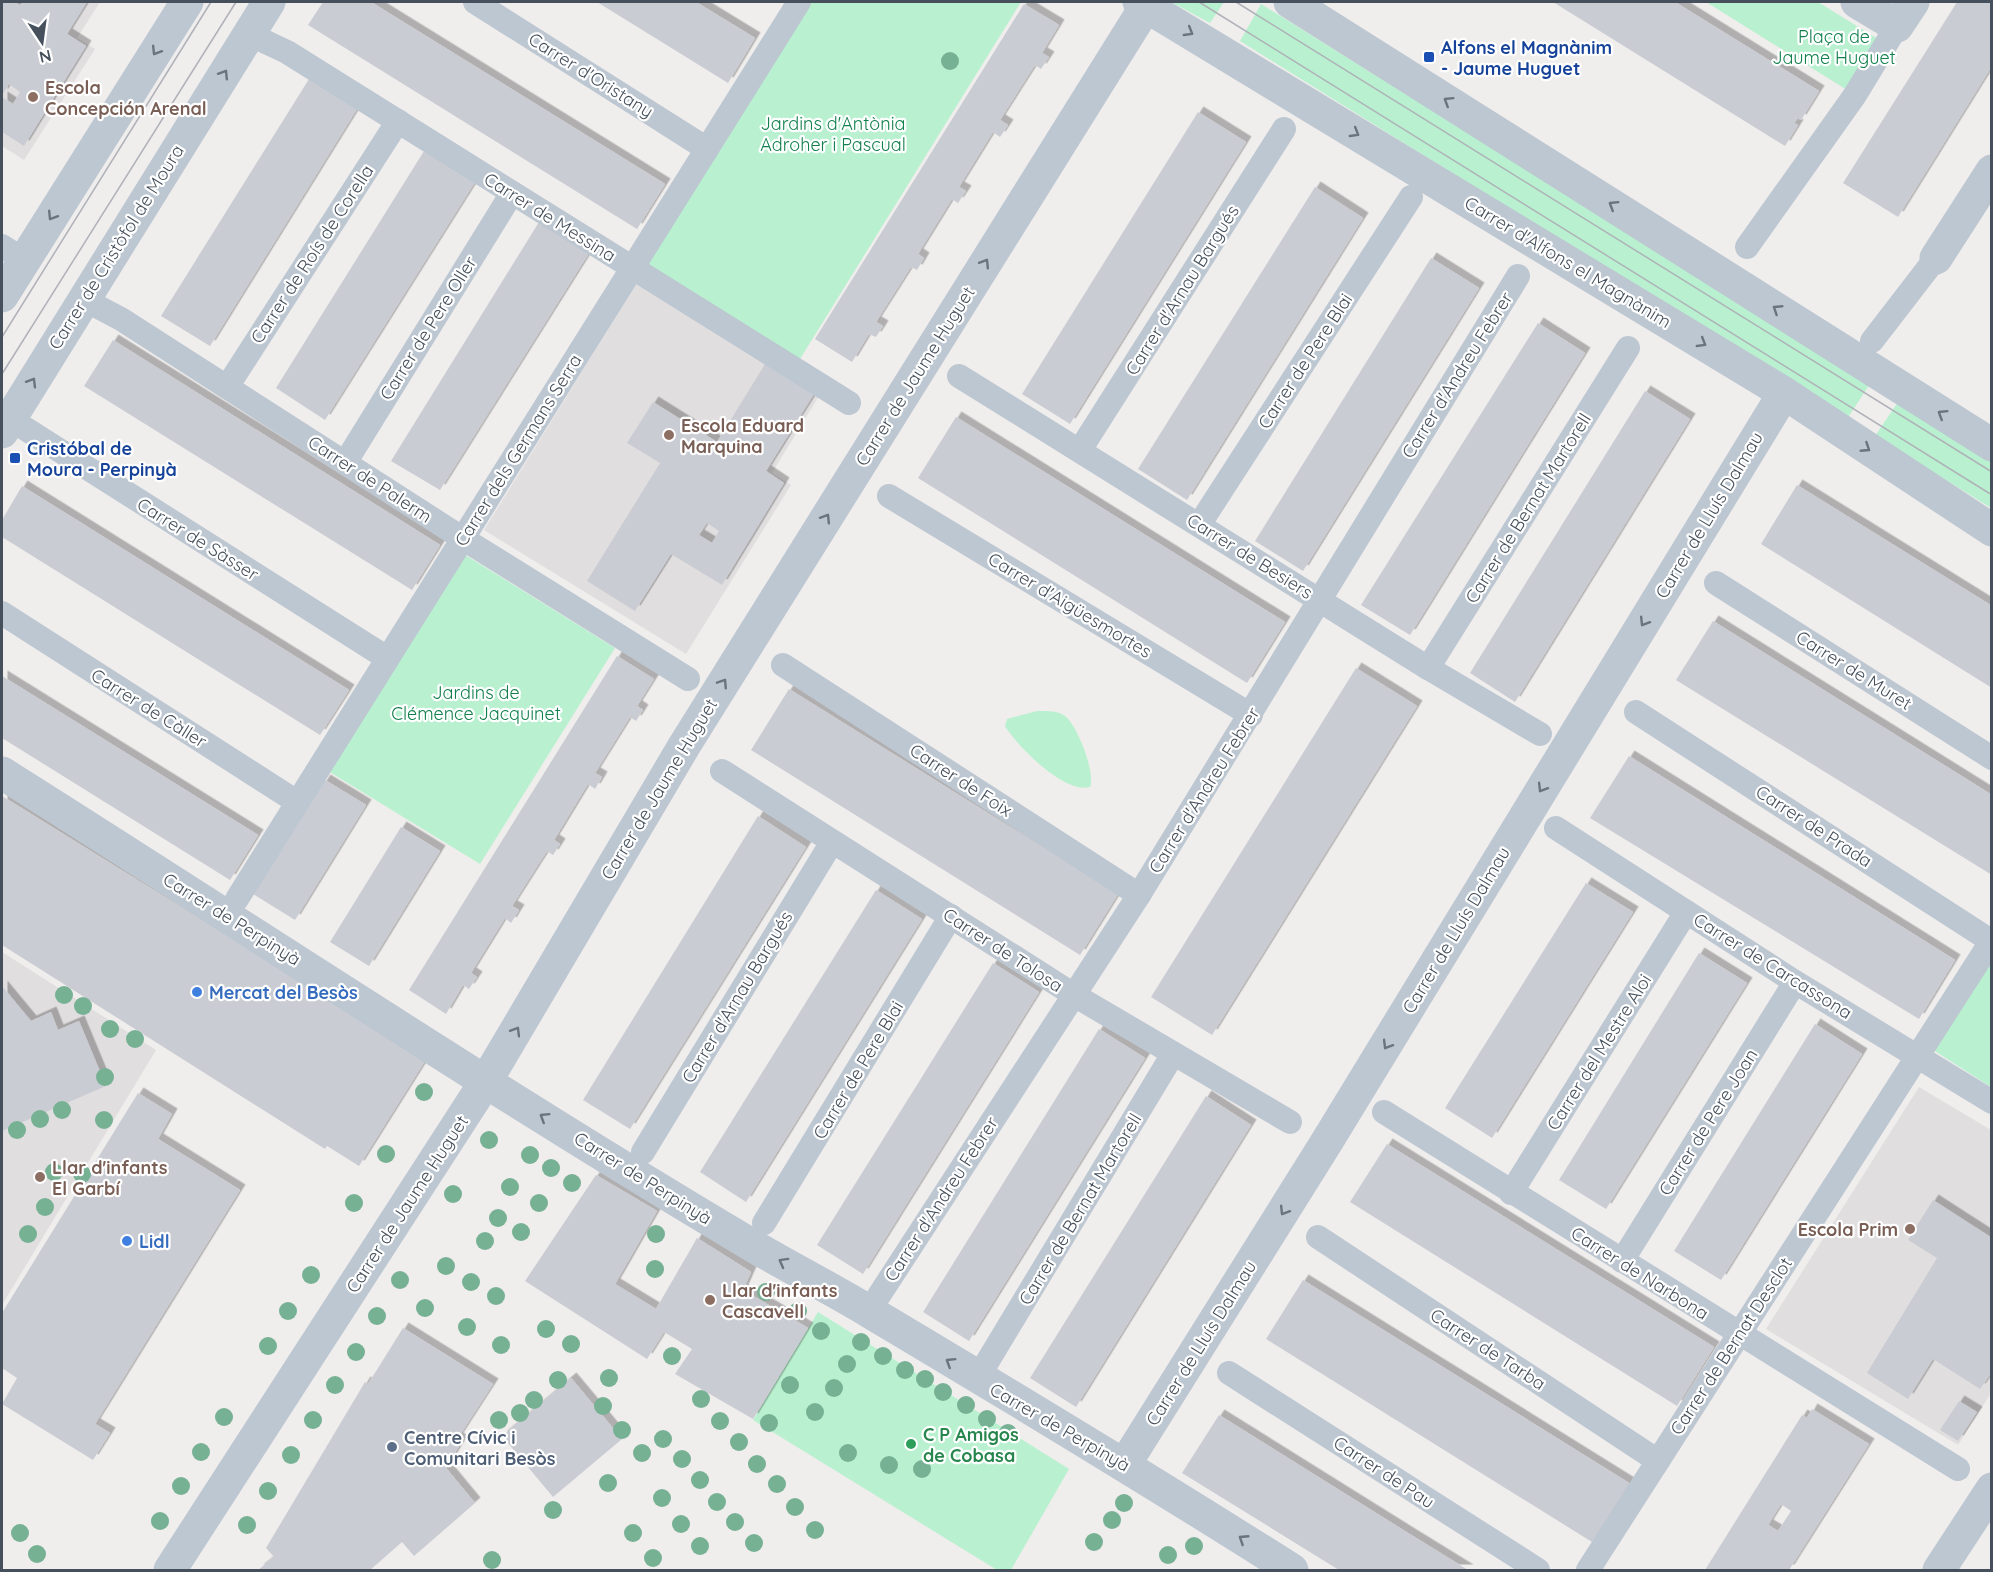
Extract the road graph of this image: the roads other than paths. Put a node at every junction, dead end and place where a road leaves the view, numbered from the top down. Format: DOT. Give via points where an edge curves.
graph roads {
  1 [pos="187,2"];
  2 [pos="269,2"];
  3 [pos="475,2"];
  4 [pos="799,2"];
  5 [pos="1290,2"];
  6 [pos="1857,2"];
  7 [pos="1142,4"];
  8 [pos="1905,14"];
  9 [pos="249,34"];
  10 [pos="398,121"];
  11 [pos="1284,129"];
  12 [pos="707,148"];
  13 [pos="1992,171"];
  14 [pos="512,193"];
  15 [pos="1411,197"];
  16 [pos="1747,247"];
  17 [pos="13,253"];
  18 [pos="1936,258"];
  19 [pos="631,269"];
  20 [pos="1518,276"];
  21 [pos="2,296"];
  22 [pos="83,299"];
  23 [pos="1872,341"];
  24 [pos="1628,348"];
  25 [pos="959,376"];
  26 [pos="227,387"];
  27 [pos="1784,393"];
  28 [pos="849,404"];
  29 [pos="6,426"];
  30 [pos="1992,445"];
  31 [pos="1080,450"];
  32 [pos="345,463"];
  33 [pos="890,496"];
  34 [pos="1199,525"];
  35 [pos="1992,530"];
  36 [pos="462,538"];
  37 [pos="1716,583"];
  38 [pos="1319,598"];
  39 [pos="2,614"];
  40 [pos="387,658"];
  41 [pos="783,665"];
  42 [pos="1428,668"];
  43 [pos="688,679"];
  44 [pos="1636,712"];
  45 [pos="1251,715"];
  46 [pos="1540,734"];
  47 [pos="1992,758"];
  48 [pos="722,771"];
  49 [pos="2,773"];
  50 [pos="297,802"];
  51 [pos="1556,828"];
  52 [pos="832,842"];
  53 [pos="1139,895"];
  54 [pos="237,899"];
  55 [pos="1686,912"];
  56 [pos="951,916"];
  57 [pos="1991,941"];
  58 [pos="1795,982"];
  59 [pos="1074,995"];
  60 [pos="1173,1054"];
  61 [pos="1918,1056"];
  62 [pos="486,1081"];
  63 [pos="1992,1102"];
  64 [pos="1384,1112"];
  65 [pos="1290,1122"];
  66 [pos="643,1152"];
  67 [pos="1511,1193"];
  68 [pos="764,1223"];
  69 [pos="1318,1237"];
  70 [pos="1622,1261"];
  71 [pos="878,1297"];
  72 [pos="1740,1334"];
  73 [pos="986,1364"];
  74 [pos="1229,1373"];
  75 [pos="1658,1461"];
  76 [pos="1125,1464"];
  77 [pos="1958,1469"];
  78 [pos="1992,1489"];
  79 [pos="170,1570"];
  80 [pos="1292,1570"];
  81 [pos="1538,1570"];
  82 [pos="1588,1570"];
  83 [pos="1939,1570"];
  1 -- 17 [label="street, one-way"];
  2 -- 9 [label="street, Carrer de Cristòfol de Moura"];
  3 -- 12 [label="street, Carrer d'Oristany"];
  4 -- 12 [label="street, Carrer dels Germans Serra"];
  30 -- 5 [label="street, one-way"];
  6 -- 8 [label="street"];
  7 -- 27 [label="street, Carrer d'Alfons el Magnànim, one-way"];
  62 -- 7 [label="street, Carrer de Jaume Huguet, one-way" via="684,746"];
  8 -- 16 [label="street" via="1855,95"];
  9 -- 10 [label="street, Carrer de Messina" via="287,52"];
  22 -- 9 [label="street, Carrer de Cristòfol de Moura, one-way"];
  10 -- 14 [label="street, Carrer de Messina"];
  10 -- 26 [label="street, Carrer de Roís de Corella"];
  11 -- 31 [label="street, Carrer d'Arnau Bargués"];
  12 -- 19 [label="street, Carrer dels Germans Serra"];
  13 -- 18 [label="street"];
  14 -- 19 [label="street, Carrer de Messina"];
  14 -- 32 [label="street, Carrer de Pere Oller"];
  15 -- 34 [label="street, Carrer de Pere Blai"];
  17 -- 21 [label="street"];
  18 -- 23 [label="street"];
  19 -- 28 [label="street, Carrer de Messina"];
  19 -- 36 [label="street, Carrer dels Germans Serra"];
  20 -- 38 [label="street, Carrer d'Andreu Febrer"];
  22 -- 26 [label="street, Carrer de Palerm" via="121,318"];
  29 -- 22 [label="street, Carrer de Cristòfol de Moura, one-way"];
  24 -- 42 [label="street, Carrer de Bernat Martorell"];
  25 -- 31 [label="street, Carrer de Besiers"];
  26 -- 32 [label="street, Carrer de Palerm"];
  27 -- 35 [label="street, Carrer d'Alfons el Magnànim, one-way"];
  27 -- 76 [label="street, Carrer de Lluís Dalmau, one-way"];
  29 -- 40 [label="street, Carrer de Sàsser"];
  31 -- 34 [label="street, Carrer de Besiers"];
  32 -- 36 [label="street, Carrer de Palerm"];
  33 -- 45 [label="street, Carrer d'Aigüesmortes"];
  34 -- 38 [label="street, Carrer de Besiers"];
  36 -- 40 [label="street, Carrer dels Germans Serra"];
  36 -- 43 [label="street, Carrer de Palerm"];
  37 -- 47 [label="street, Carrer de Muret"];
  38 -- 42 [label="street, Carrer de Besiers"];
  38 -- 45 [label="street, Carrer d'Andreu Febrer"];
  39 -- 50 [label="street, Carrer de Càller"];
  40 -- 50 [label="street, Carrer dels Germans Serra"];
  41 -- 53 [label="street, Carrer de Foix"];
  42 -- 46 [label="street, Carrer de Besiers"];
  44 -- 57 [label="street, Carrer de Prada"];
  45 -- 53 [label="street, Carrer d'Andreu Febrer"];
  48 -- 52 [label="street, Carrer de Tolosa"];
  49 -- 62 [label="street, Carrer de Perpinyà"];
  50 -- 54 [label="street, Carrer dels Germans Serra"];
  51 -- 55 [label="street, Carrer de Carcassona"];
  52 -- 56 [label="street, Carrer de Tolosa"];
  52 -- 66 [label="street, Carrer d'Arnau Bargués"];
  53 -- 59 [label="street, Carrer d'Andreu Febrer"];
  55 -- 58 [label="street, Carrer de Carcassona"];
  55 -- 67 [label="street, Carrer del Mestre Aloi"];
  56 -- 59 [label="street, Carrer de Tolosa"];
  56 -- 68 [label="street, Carrer de Pere Blai"];
  57 -- 61 [label="street, Carrer de Bernat Desclot"];
  58 -- 61 [label="street, Carrer de Carcassona"];
  58 -- 70 [label="street, Carrer de Pere Joan"];
  59 -- 60 [label="street, Carrer de Tolosa"];
  59 -- 71 [label="street, Carrer d'Andreu Febrer"];
  60 -- 65 [label="street, Carrer de Tolosa"];
  60 -- 73 [label="street, Carrer de Bernat Martorell"];
  61 -- 63 [label="street, Carrer de Carcassona"];
  61 -- 72 [label="street, Carrer de Bernat Desclot"];
  76 -- 62 [label="street, Carrer de Perpinyà, one-way" via="751,1245"];
  62 -- 79 [label="street, Carrer de Jaume Huguet"];
  64 -- 67 [label="street, Carrer de Narbona"];
  67 -- 70 [label="street, Carrer de Narbona"];
  69 -- 75 [label="street, Carrer de Tarba"];
  70 -- 72 [label="street, Carrer de Narbona"];
  72 -- 75 [label="street, Carrer de Bernat Desclot"];
  72 -- 77 [label="street, Carrer de Narbona"];
  74 -- 81 [label="street, Carrer de Pau"];
  75 -- 82 [label="street, Carrer de Bernat Desclot"];
  80 -- 76 [label="street, Carrer de Perpinyà, one-way"];
  78 -- 83 [label="street"];
}
